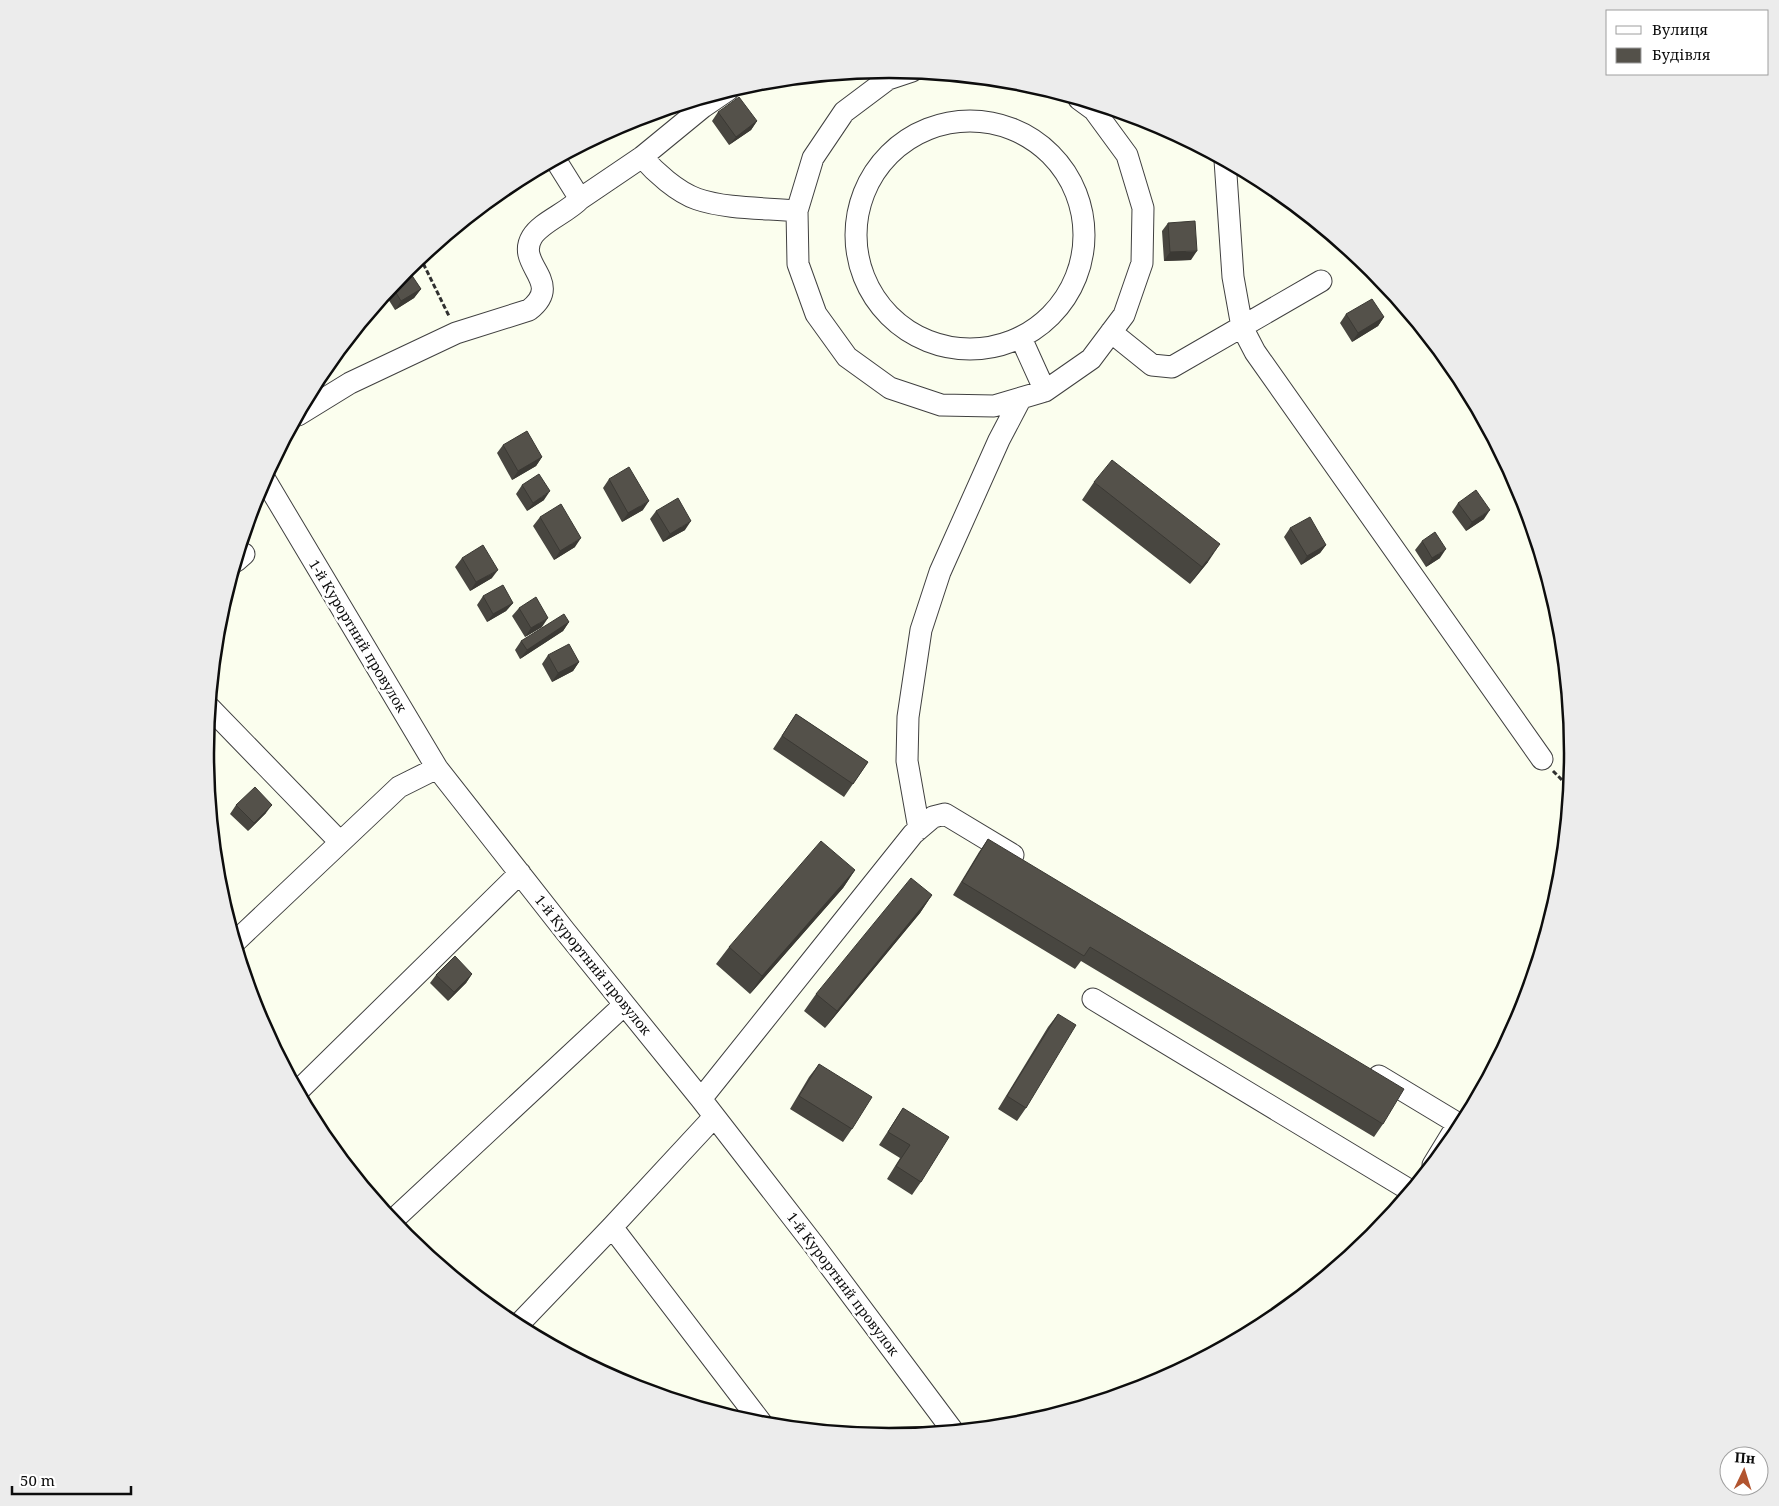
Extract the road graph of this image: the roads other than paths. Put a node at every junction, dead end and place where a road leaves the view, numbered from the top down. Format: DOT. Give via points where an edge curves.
graph roads {
  1 [pos="891,78"];
  2 [pos="710,103"];
  3 [pos="1094,109"];
  4 [pos="642,157"];
  5 [pos="558,165"];
  6 [pos="1225,167"];
  7 [pos="580,199"];
  8 [pos="797,211"];
  9 [pos="1321,281"];
  10 [pos="1242,327"];
  11 [pos="1111,332"];
  12 [pos="1021,338"];
  13 [pos="1045,391"];
  14 [pos="1021,398"];
  15 [pos="308,409"];
  16 [pos="269,486"];
  17 [pos="215,713"];
  18 [pos="1542,760"];
  19 [pos="437,768"];
  20 [pos="919,829"];
  21 [pos="340,842"];
  22 [pos="1030,866"];
  23 [pos="520,873"];
  24 [pos="240,937"];
  25 [pos="1093,999"];
  26 [pos="624,1004"];
  27 [pos="1364,1067"];
  28 [pos="302,1087"];
  29 [pos="701,1099"];
  30 [pos="714,1117"];
  31 [pos="1455,1122"];
  32 [pos="1405,1188"];
  33 [pos="398,1215"];
  34 [pos="612,1227"];
  35 [pos="523,1320"];
  36 [pos="756,1415"];
  37 [pos="949,1426"];
  1 -- 8 [label="street" via="844,112 812,158"];
  2 -- 4 [label="street"];
  3 -- 11 [label="street" via="1127,155 1143,208 1142,263 1124,315"];
  4 -- 7 [label="street"];
  4 -- 8 [label="street" via="667,182 695,199"];
  5 -- 7 [label="street"];
  6 -- 10 [label="street" via="1233,277"];
  7 -- 15 [label="street" via="531,238 530,258 543,289 541,297 529,310 456,333 350,383"];
  8 -- 14 [label="street" via="798,264 816,314 847,357 890,388 941,405 994,406"];
  9 -- 10 [label="street"];
  10 -- 11 [label="street" via="1172,367 1152,365"];
  10 -- 18 [label="street" via="1255,352"];
  11 -- 13 [label="street" via="1091,359"];
  12 -- 12 [label="street" via="1052,316 1073,286 1084,250 1082,212 1069,177 1044,148 1012,129 975,121 938,126 904,142 877,169 860,203 856,240 863,277 883,310 912,334 947,347 985,349"];
  12 -- 13 [label="street"];
  13 -- 14 [label="street"];
  14 -- 20 [label="street" via="940,572 921,630 908,717 907,761"];
  16 -- 19 [label="street, 1-й Курортний провулок"];
  17 -- 21 [label="street"];
  19 -- 21 [label="street" via="399,787"];
  19 -- 23 [label="street, 1-й Курортний провулок"];
  20 -- 22 [label="street" via="933,817 945,814"];
  20 -- 29 [label="street"];
  21 -- 24 [label="street"];
  23 -- 26 [label="street, 1-й Курортний провулок"];
  23 -- 28 [label="street"];
  25 -- 32 [label="street"];
  26 -- 29 [label="street, 1-й Курортний провулок"];
  26 -- 33 [label="street"];
  27 -- 31 [label="street"];
  29 -- 30 [label="street, 1-й Курортний провулок"];
  30 -- 34 [label="street"];
  30 -- 37 [label="street, 1-й Курортний провулок"];
  34 -- 35 [label="street"];
  34 -- 36 [label="street"];
}
